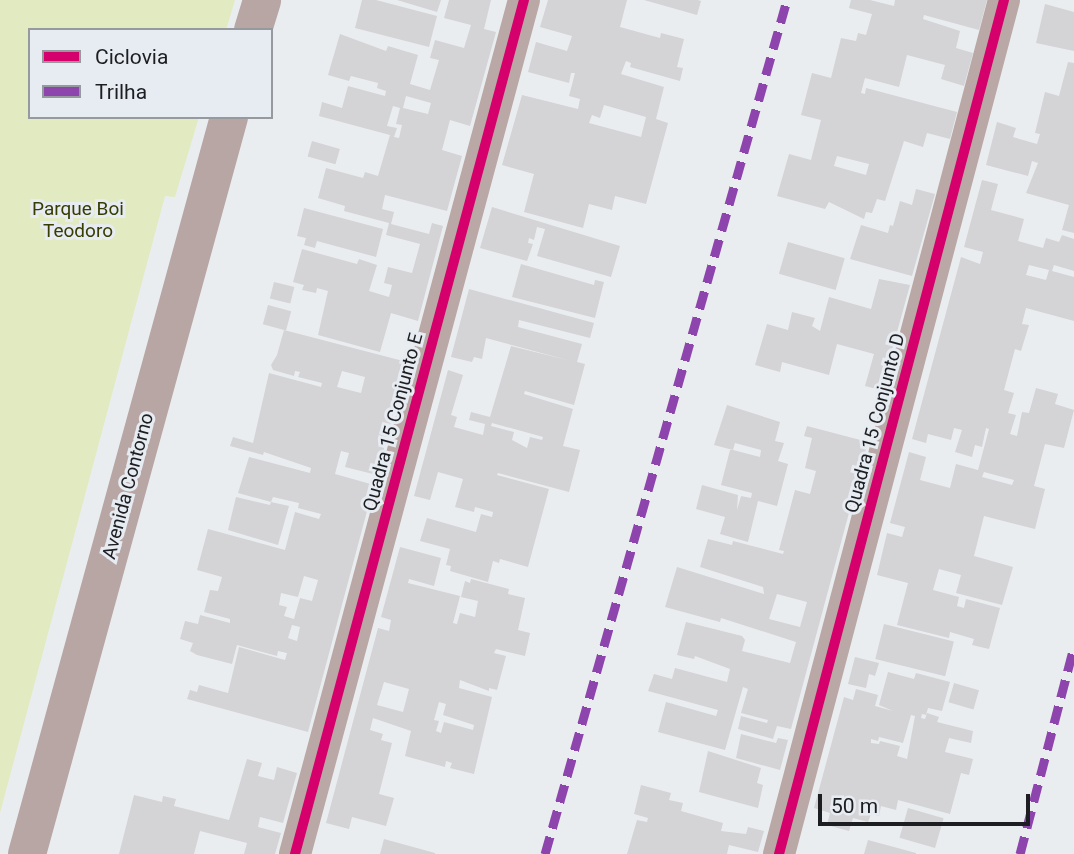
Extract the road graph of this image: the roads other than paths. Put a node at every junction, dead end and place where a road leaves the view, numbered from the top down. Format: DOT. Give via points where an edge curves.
graph roads {
  1 [pos="262,0"];
  2 [pos="524,0"];
  3 [pos="1004,0"];
  4 [pos="254,28"];
  5 [pos="228,119"];
  6 [pos="27,854"];
  7 [pos="295,854"];
  8 [pos="779,854"];
  1 -- 4 [label="street"];
  2 -- 7 [label="street, Quadra 15 Conjunto E"];
  3 -- 8 [label="street, Quadra 15 Conjunto D"];
  5 -- 6 [label="street, Avenida Contorno"];
}
